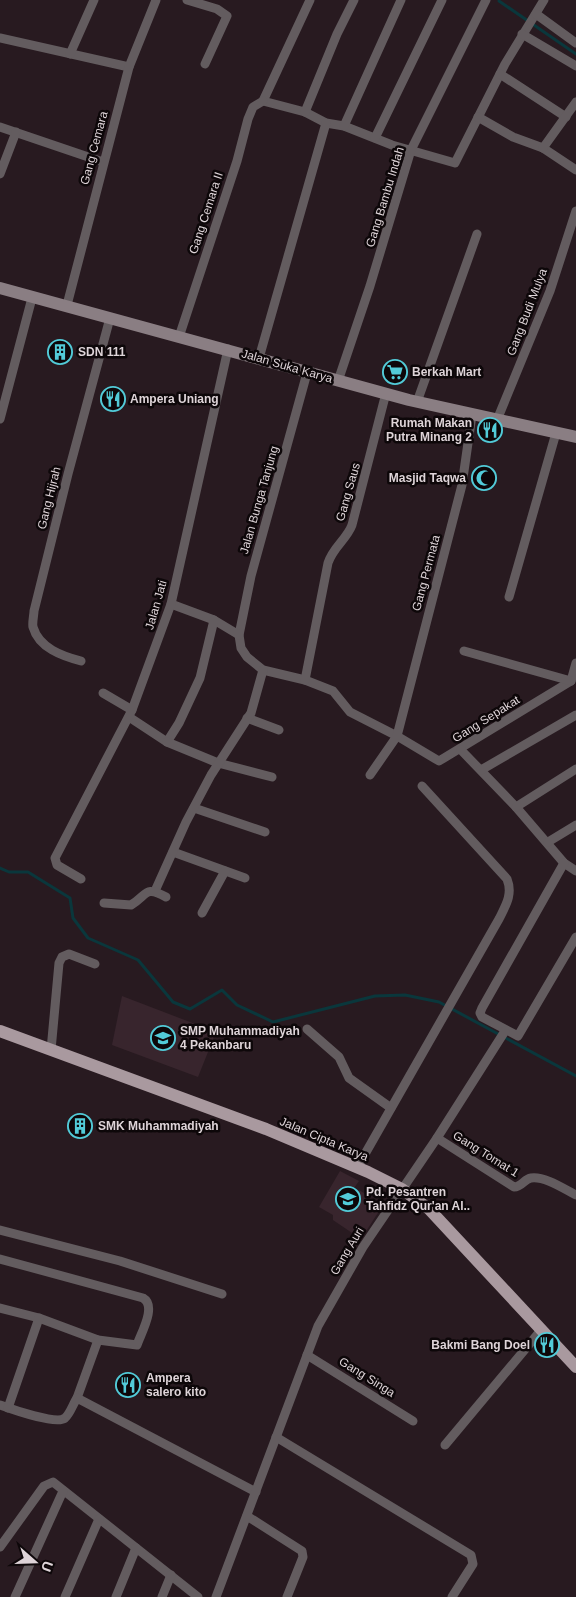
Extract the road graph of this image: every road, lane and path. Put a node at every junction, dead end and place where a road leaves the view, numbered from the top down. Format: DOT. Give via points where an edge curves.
graph roads {
  1 [pos="94,0"];
  2 [pos="156,0"];
  3 [pos="187,0"];
  4 [pos="310,0"];
  5 [pos="354,0"];
  6 [pos="401,0"];
  7 [pos="442,0"];
  8 [pos="486,0"];
  9 [pos="544,0"];
  10 [pos="534,17"];
  11 [pos="524,31"];
  12 [pos="0,38"];
  13 [pos="576,43"];
  14 [pos="70,54"];
  15 [pos="205,64"];
  16 [pos="576,66"];
  17 [pos="129,67"];
  18 [pos="500,74"];
  19 [pos="262,101"];
  20 [pos="576,102"];
  21 [pos="305,112"];
  22 [pos="478,116"];
  23 [pos="566,117"];
  24 [pos="326,122"];
  25 [pos="344,126"];
  26 [pos="0,127"];
  27 [pos="16,132"];
  28 [pos="375,138"];
  29 [pos="543,148"];
  30 [pos="411,150"];
  31 [pos="102,162"];
  32 [pos="576,170"];
  33 [pos="0,174"];
  34 [pos="576,211"];
  35 [pos="477,234"];
  36 [pos="573,236"];
  37 [pos="0,288"];
  38 [pos="32,298"];
  39 [pos="67,305"];
  40 [pos="110,318"];
  41 [pos="179,338"];
  42 [pos="228,349"];
  43 [pos="258,358"];
  44 [pos="307,373"];
  45 [pos="338,381"];
  46 [pos="386,393"];
  47 [pos="417,402"];
  48 [pos="472,415"];
  49 [pos="0,419"];
  50 [pos="497,420"];
  51 [pos="556,433"];
  52 [pos="576,437"];
  53 [pos="509,597"];
  54 [pos="171,604"];
  55 [pos="214,620"];
  56 [pos="239,635"];
  57 [pos="464,652"];
  58 [pos="80,661"];
  59 [pos="576,663"];
  60 [pos="263,670"];
  61 [pos="305,680"];
  62 [pos="571,681"];
  63 [pos="103,693"];
  64 [pos="131,713"];
  65 [pos="576,715"];
  66 [pos="247,718"];
  67 [pos="278,730"];
  68 [pos="396,736"];
  69 [pos="167,742"];
  70 [pos="461,750"];
  71 [pos="218,763"];
  72 [pos="576,768"];
  73 [pos="481,770"];
  74 [pos="370,775"];
  75 [pos="272,777"];
  76 [pos="422,786"];
  77 [pos="516,807"];
  78 [pos="194,808"];
  79 [pos="576,825"];
  80 [pos="265,832"];
  81 [pos="548,842"];
  82 [pos="173,852"];
  83 [pos="564,863"];
  84 [pos="225,871"];
  85 [pos="576,871"];
  86 [pos="245,878"];
  87 [pos="82,879"];
  88 [pos="155,891"];
  89 [pos="166,897"];
  90 [pos="104,903"];
  91 [pos="202,913"];
  92 [pos="576,937"];
  93 [pos="95,964"];
  94 [pos="307,1029"];
  95 [pos="0,1031"];
  96 [pos="503,1034"];
  97 [pos="51,1050"];
  98 [pos="391,1108"];
  99 [pos="437,1138"];
  100 [pos="357,1168"];
  101 [pos="402,1189"];
  102 [pos="576,1195"];
  103 [pos="0,1230"];
  104 [pos="0,1259"];
  105 [pos="222,1294"];
  106 [pos="0,1308"];
  107 [pos="39,1318"];
  108 [pos="542,1329"];
  109 [pos="98,1340"];
  110 [pos="307,1355"];
  111 [pos="576,1367"];
  112 [pos="77,1398"];
  113 [pos="4,1406"];
  114 [pos="413,1421"];
  115 [pos="276,1437"];
  116 [pos="445,1445"];
  117 [pos="63,1491"];
  118 [pos="256,1492"];
  119 [pos="246,1516"];
  120 [pos="99,1519"];
  121 [pos="0,1547"];
  122 [pos="136,1548"];
  123 [pos="171,1575"];
  124 [pos="15,1597"];
  125 [pos="65,1597"];
  126 [pos="116,1597"];
  127 [pos="162,1597"];
  128 [pos="198,1597"];
  129 [pos="217,1597"];
  130 [pos="286,1597"];
  131 [pos="452,1597"];
  1 -- 14 [label="street"];
  2 -- 17 [label="street, Gang Cemara"];
  3 -- 15 [label="street" via="227,16"];
  4 -- 19 [label="street, Gang Cemara II"];
  5 -- 21 [label="street"];
  6 -- 25 [label="street"];
  7 -- 28 [label="street"];
  8 -- 30 [label="street, Gang Bambu Indah"];
  9 -- 10 [label="street"];
  10 -- 11 [label="street"];
  10 -- 13 [label="street"];
  11 -- 16 [label="street"];
  11 -- 18 [label="street"];
  12 -- 14 [label="street"];
  14 -- 17 [label="street"];
  17 -- 31 [label="street, Gang Cemara"];
  18 -- 22 [label="street"];
  18 -- 23 [label="street"];
  19 -- 21 [label="street"];
  19 -- 41 [label="street, Gang Cemara II" via="253,106 248,119"];
  20 -- 23 [label="street"];
  21 -- 24 [label="street"];
  22 -- 29 [label="street" via="513,137"];
  22 -- 30 [label="street" via="455,163"];
  23 -- 29 [label="street"];
  24 -- 25 [label="street"];
  24 -- 43 [label="street"];
  25 -- 28 [label="street"];
  26 -- 27 [label="street"];
  27 -- 31 [label="street"];
  27 -- 33 [label="street"];
  28 -- 30 [label="street"];
  29 -- 32 [label="street"];
  30 -- 45 [label="street, Gang Bambu Indah"];
  31 -- 39 [label="street, Gang Cemara"];
  34 -- 36 [label="street, Gang Budi Mulya"];
  35 -- 47 [label="street"];
  36 -- 50 [label="street, Gang Budi Mulya"];
  37 -- 38 [label="main road, Jalan Suka Karya"];
  38 -- 39 [label="main road, Jalan Suka Karya"];
  38 -- 49 [label="street"];
  39 -- 40 [label="main road, Jalan Suka Karya"];
  40 -- 41 [label="main road, Jalan Suka Karya"];
  40 -- 58 [label="street, Gang Hijrah" via="34,611 33,627 44,644 56,654"];
  41 -- 42 [label="main road, Jalan Suka Karya"];
  42 -- 43 [label="main road, Jalan Suka Karya"];
  42 -- 54 [label="street, Jalan Jati"];
  43 -- 44 [label="main road, Jalan Suka Karya"];
  44 -- 45 [label="main road, Jalan Suka Karya"];
  44 -- 56 [label="street, Jalan Bunga Tanjung" via="251,576"];
  45 -- 46 [label="main road, Jalan Suka Karya"];
  46 -- 47 [label="main road, Jalan Suka Karya"];
  46 -- 61 [label="street, Gang Saus" via="352,525 328,563"];
  47 -- 48 [label="main road, Jalan Suka Karya"];
  48 -- 50 [label="main road, Jalan Suka Karya"];
  48 -- 68 [label="street, Gang Permata" via="462,486"];
  50 -- 51 [label="main road, Jalan Suka Karya"];
  51 -- 52 [label="main road, Jalan Suka Karya"];
  51 -- 53 [label="street"];
  54 -- 55 [label="street"];
  54 -- 64 [label="street, Jalan Jati"];
  55 -- 56 [label="street"];
  55 -- 69 [label="street" via="200,678"];
  56 -- 60 [label="street" via="244,653"];
  57 -- 62 [label="street"];
  59 -- 62 [label="street"];
  60 -- 61 [label="street"];
  60 -- 66 [label="street"];
  61 -- 68 [label="street" via="333,691 350,712"];
  62 -- 70 [label="street, Gang Sepakat"];
  63 -- 64 [label="street"];
  64 -- 69 [label="street"];
  64 -- 87 [label="street, Jalan Jati" via="55,858 57,865"];
  65 -- 73 [label="street"];
  66 -- 67 [label="street"];
  66 -- 71 [label="street"];
  68 -- 70 [label="street, Gang Sepakat" via="439,761"];
  68 -- 74 [label="street, Gang Permata"];
  69 -- 71 [label="street"];
  70 -- 73 [label="street"];
  71 -- 75 [label="street"];
  71 -- 78 [label="street"];
  72 -- 77 [label="street"];
  73 -- 77 [label="street"];
  76 -- 98 [label="street" via="507,879 510,897"];
  77 -- 81 [label="street"];
  78 -- 80 [label="street"];
  78 -- 82 [label="street"];
  79 -- 81 [label="street"];
  81 -- 83 [label="street"];
  82 -- 84 [label="street"];
  82 -- 88 [label="street"];
  83 -- 85 [label="street"];
  83 -- 96 [label="street" via="480,1013"];
  84 -- 86 [label="street"];
  84 -- 91 [label="street"];
  88 -- 89 [label="street"];
  88 -- 90 [label="street" via="143,894 131,905"];
  92 -- 96 [label="street" via="520,1034"];
  93 -- 97 [label="street" via="68,954 62,957"];
  94 -- 98 [label="street" via="339,1056 348,1078"];
  95 -- 97 [label="main road, Jalan Cipta Karya"];
  96 -- 99 [label="street, Gang Auri"];
  97 -- 100 [label="main road, Jalan Cipta Karya" via="209,1107"];
  98 -- 100 [label="street"];
  99 -- 101 [label="street, Gang Auri"];
  99 -- 102 [label="street, Gang Tomat 1" via="514,1187 519,1187 528,1178 542,1179"];
  100 -- 101 [label="main road, Jalan Cipta Karya"];
  101 -- 108 [label="main road, Jalan Cipta Karya" via="429,1209"];
  101 -- 110 [label="street, Gang Auri" via="363,1247 318,1326"];
  103 -- 105 [label="street" via="120,1261"];
  104 -- 109 [label="street" via="148,1300 150,1308 137,1345"];
  106 -- 107 [label="street"];
  107 -- 109 [label="street"];
  107 -- 113 [label="street"];
  108 -- 111 [label="main road, Jalan Cipta Karya"];
  108 -- 116 [label="street"];
  109 -- 112 [label="street"];
  110 -- 114 [label="street, Gang Singa"];
  110 -- 115 [label="street, Gang Auri"];
  112 -- 113 [label="street" via="62,1420"];
  112 -- 118 [label="street"];
  115 -- 118 [label="street, Gang Auri"];
  115 -- 131 [label="street" via="472,1554 473,1564"];
  117 -- 120 [label="street"];
  117 -- 121 [label="street" via="53,1482 44,1486"];
  117 -- 124 [label="street"];
  118 -- 119 [label="street, Gang Auri"];
  119 -- 129 [label="street, Gang Auri"];
  119 -- 130 [label="street" via="302,1551 303,1557"];
  120 -- 122 [label="street"];
  120 -- 125 [label="street"];
  122 -- 123 [label="street"];
  122 -- 126 [label="street"];
  123 -- 127 [label="street"];
  123 -- 128 [label="street"];
}
